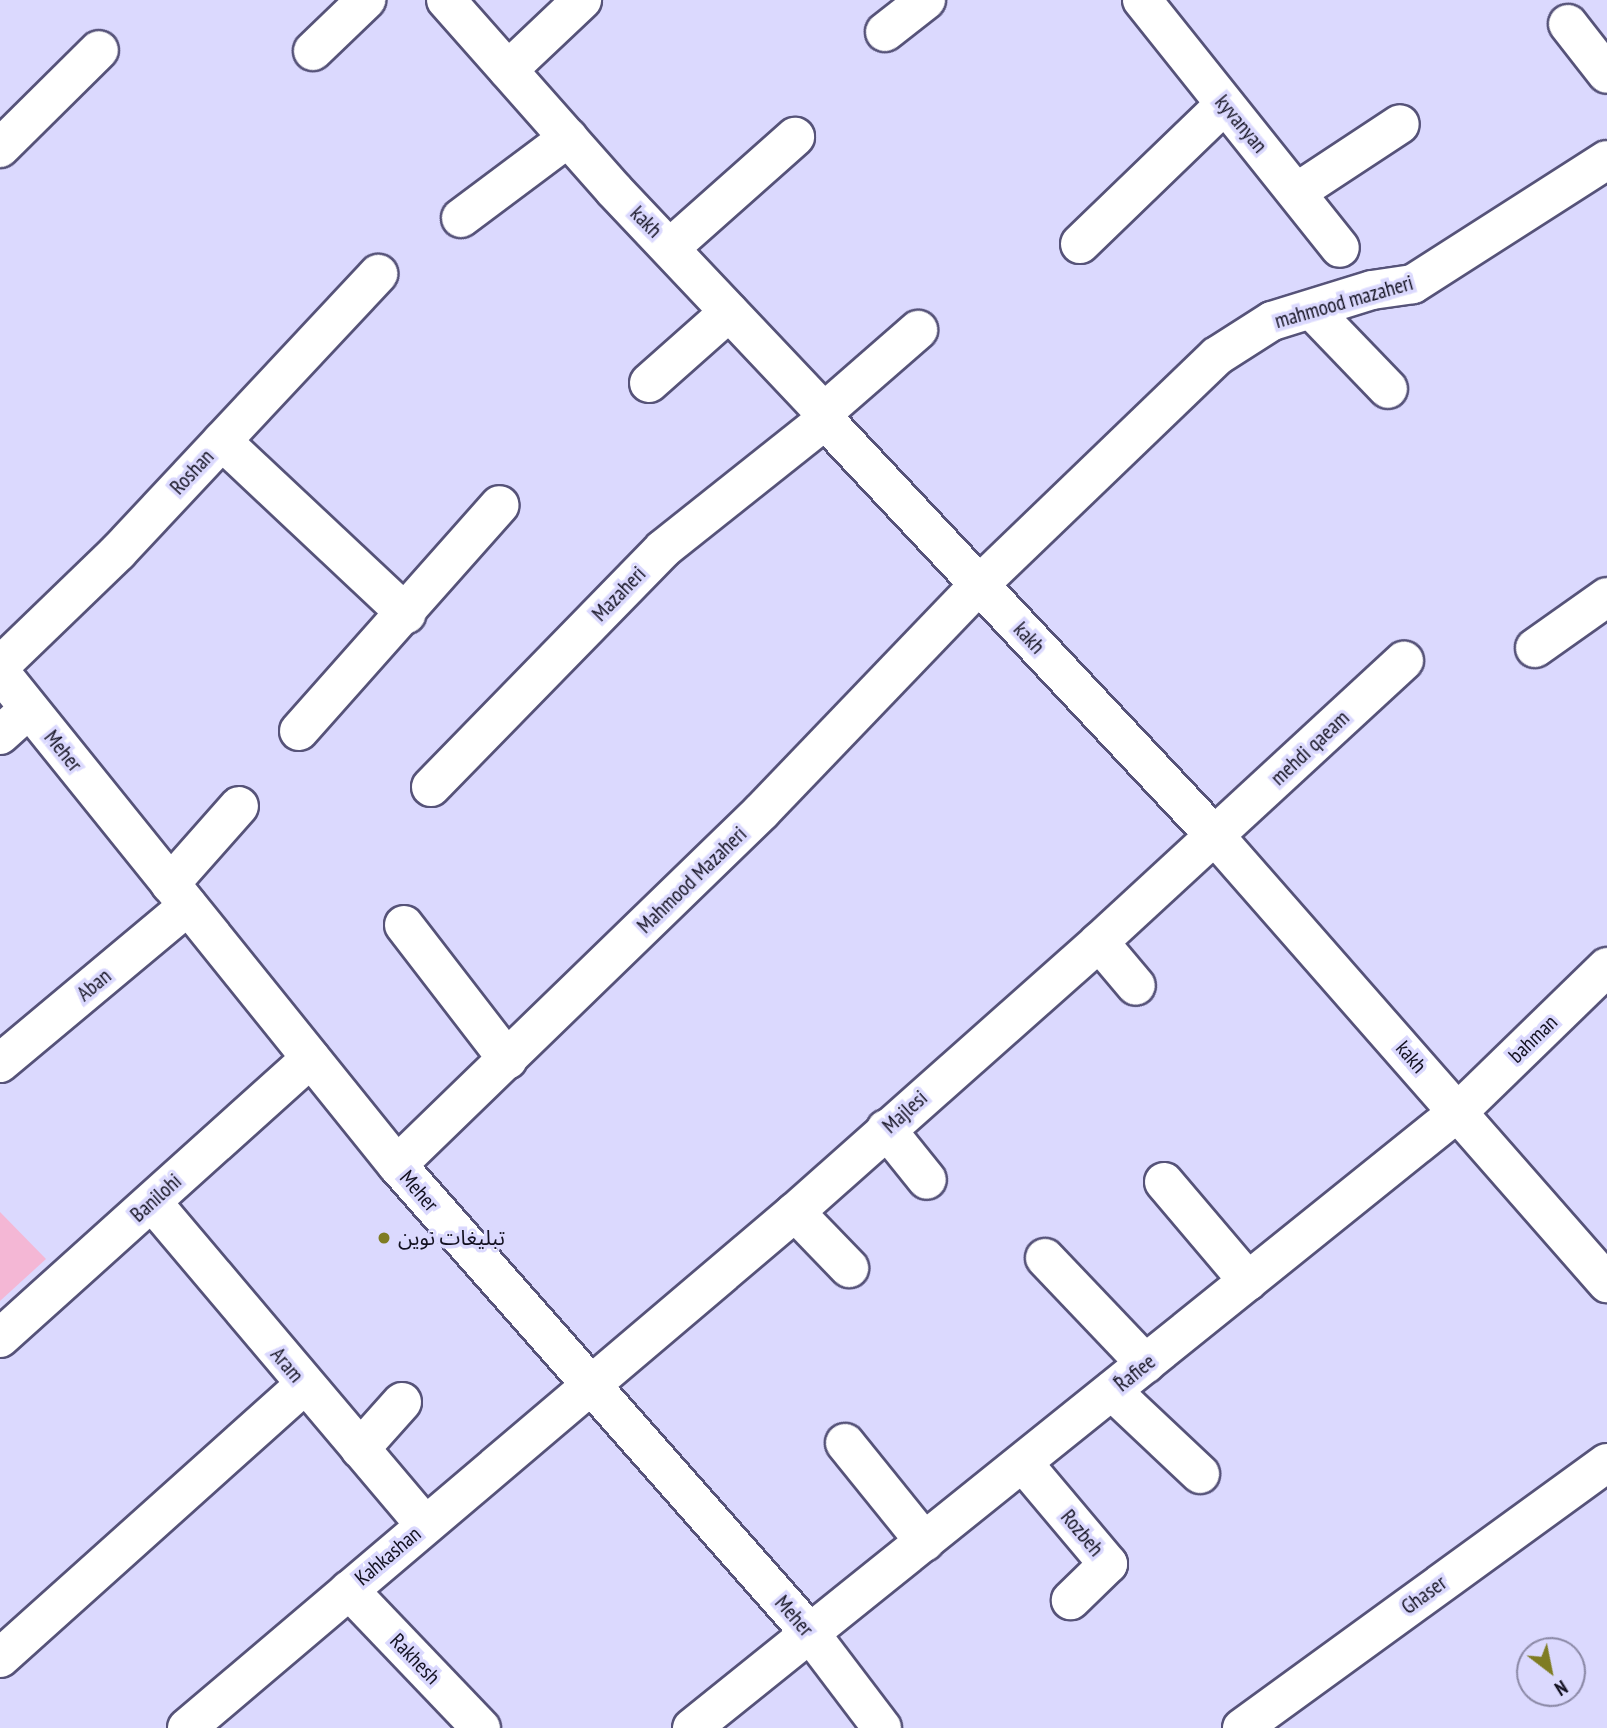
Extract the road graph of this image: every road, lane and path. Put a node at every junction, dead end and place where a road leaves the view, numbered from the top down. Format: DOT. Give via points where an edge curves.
graph roads {
  1 [pos="366,0"];
  2 [pos="446,0"];
  3 [pos="582,0"];
  4 [pos="926,0"];
  5 [pos="1142,0"];
  6 [pos="1567,24"];
  7 [pos="885,32"];
  8 [pos="99,50"];
  9 [pos="313,51"];
  10 [pos="508,71"];
  11 [pos="1607,74"];
  12 [pos="1224,105"];
  13 [pos="1400,124"];
  14 [pos="795,137"];
  15 [pos="568,138"];
  16 [pos="0,148"];
  17 [pos="1607,160"];
  18 [pos="1297,192"];
  19 [pos="461,218"];
  20 [pos="1080,244"];
  21 [pos="671,247"];
  22 [pos="1340,248"];
  23 [pos="379,274"];
  24 [pos="1313,311"];
  25 [pos="729,312"];
  26 [pos="918,330"];
  27 [pos="649,383"];
  28 [pos="1388,389"];
  29 [pos="825,416"];
  30 [pos="222,440"];
  31 [pos="500,505"];
  32 [pos="979,585"];
  33 [pos="1607,597"];
  34 [pos="406,614"];
  35 [pos="1535,648"];
  36 [pos="1404,661"];
  37 [pos="0,666"];
  38 [pos="0,672"];
  39 [pos="29,709"];
  40 [pos="299,731"];
  41 [pos="0,735"];
  42 [pos="431,787"];
  43 [pos="239,806"];
  44 [pos="1215,836"];
  45 [pos="179,895"];
  46 [pos="404,925"];
  47 [pos="1099,942"];
  48 [pos="1607,967"];
  49 [pos="1136,986"];
  50 [pos="311,1058"];
  51 [pos="508,1060"];
  52 [pos="0,1063"];
  53 [pos="1458,1112"];
  54 [pos="886,1129"];
  55 [pos="397,1166"];
  56 [pos="927,1180"];
  57 [pos="1164,1182"];
  58 [pos="152,1202"];
  59 [pos="796,1212"];
  60 [pos="1045,1258"];
  61 [pos="849,1268"];
  62 [pos="1248,1281"];
  63 [pos="1607,1283"];
  64 [pos="0,1338"];
  65 [pos="1146,1364"];
  66 [pos="590,1384"];
  67 [pos="304,1385"];
  68 [pos="1112,1391"];
  69 [pos="402,1402"];
  70 [pos="845,1443"];
  71 [pos="360,1449"];
  72 [pos="1023,1463"];
  73 [pos="1607,1463"];
  74 [pos="1200,1474"];
  75 [pos="425,1525"];
  76 [pos="925,1542"];
  77 [pos="349,1590"];
  78 [pos="1071,1600"];
  79 [pos="810,1633"];
  80 [pos="0,1658"];
  81 [pos="187,1728"];
  82 [pos="481,1728"];
  83 [pos="692,1728"];
  84 [pos="882,1728"];
  85 [pos="1242,1728"];
  1 -- 9 [label="street"];
  2 -- 10 [label="street, kakh"];
  3 -- 10 [label="street"];
  4 -- 7 [label="street"];
  5 -- 12 [label="street, kyvanyan"];
  6 -- 11 [label="street"];
  8 -- 16 [label="street"];
  10 -- 15 [label="street, kakh"];
  12 -- 18 [label="street, kyvanyan"];
  12 -- 20 [label="street"];
  13 -- 18 [label="street"];
  14 -- 21 [label="street"];
  15 -- 19 [label="street"];
  15 -- 21 [label="street, kakh"];
  17 -- 24 [label="street, mahmood mazaheri" via="1413,284 1372,290"];
  18 -- 22 [label="street, kyvanyan"];
  21 -- 25 [label="street, kakh"];
  23 -- 30 [label="street, Roshan"];
  24 -- 28 [label="street"];
  24 -- 32 [label="street, mahmood mazaheri" via="1272,321 1217,355"];
  25 -- 27 [label="street"];
  25 -- 29 [label="street, kakh"];
  26 -- 29 [label="street, Mazaheri"];
  29 -- 32 [label="street, kakh"];
  29 -- 42 [label="street, Mazaheri" via="663,549"];
  30 -- 34 [label="street"];
  30 -- 37 [label="street, Roshan" via="118,552"];
  31 -- 34 [label="street"];
  32 -- 44 [label="street, kakh"];
  32 -- 51 [label="street, Mahmood Mazaheri" via="762,811"];
  33 -- 35 [label="street"];
  34 -- 40 [label="street"];
  36 -- 44 [label="street, mehdi qaeam"];
  38 -- 39 [label="street, Meher"];
  39 -- 41 [label="street"];
  39 -- 45 [label="street, Meher"];
  43 -- 45 [label="street"];
  44 -- 47 [label="street, Majlesi"];
  44 -- 53 [label="street, kakh"];
  45 -- 50 [label="street, Meher"];
  45 -- 52 [label="street, Aban"];
  46 -- 51 [label="street"];
  47 -- 49 [label="street"];
  47 -- 54 [label="street, Majlesi"];
  48 -- 53 [label="street, bahman"];
  50 -- 55 [label="street, Meher"];
  50 -- 58 [label="street, Banilohi"];
  51 -- 55 [label="street, Mahmood Mazaheri"];
  53 -- 62 [label="street, ًRafiee"];
  53 -- 63 [label="street, kakh"];
  54 -- 56 [label="street"];
  54 -- 59 [label="street, Majlesi"];
  55 -- 66 [label="street, Meher"];
  57 -- 62 [label="street"];
  58 -- 64 [label="street, Banilohi"];
  58 -- 67 [label="street, Aram"];
  59 -- 61 [label="street"];
  59 -- 66 [label="street, Majlesi"];
  60 -- 65 [label="street"];
  62 -- 65 [label="street, ًRafiee"];
  65 -- 68 [label="street, ًRafiee"];
  66 -- 75 [label="street, Kahkashan"];
  66 -- 79 [label="street, Meher"];
  67 -- 71 [label="street, Aram"];
  67 -- 80 [label="street"];
  68 -- 72 [label="street, ًRafiee"];
  68 -- 74 [label="street"];
  69 -- 71 [label="street"];
  70 -- 76 [label="street"];
  71 -- 75 [label="street, Aram"];
  72 -- 76 [label="street, ًRafiee"];
  72 -- 78 [label="street, Rozbeh" via="1108,1564"];
  73 -- 85 [label="street, Ghaser"];
  75 -- 77 [label="street, Kahkashan"];
  76 -- 79 [label="street, ًRafiee"];
  77 -- 81 [label="street, Kahkashan"];
  77 -- 82 [label="street, Rakhesh"];
  79 -- 83 [label="street, ًRafiee"];
  79 -- 84 [label="street, Meher"];
}
